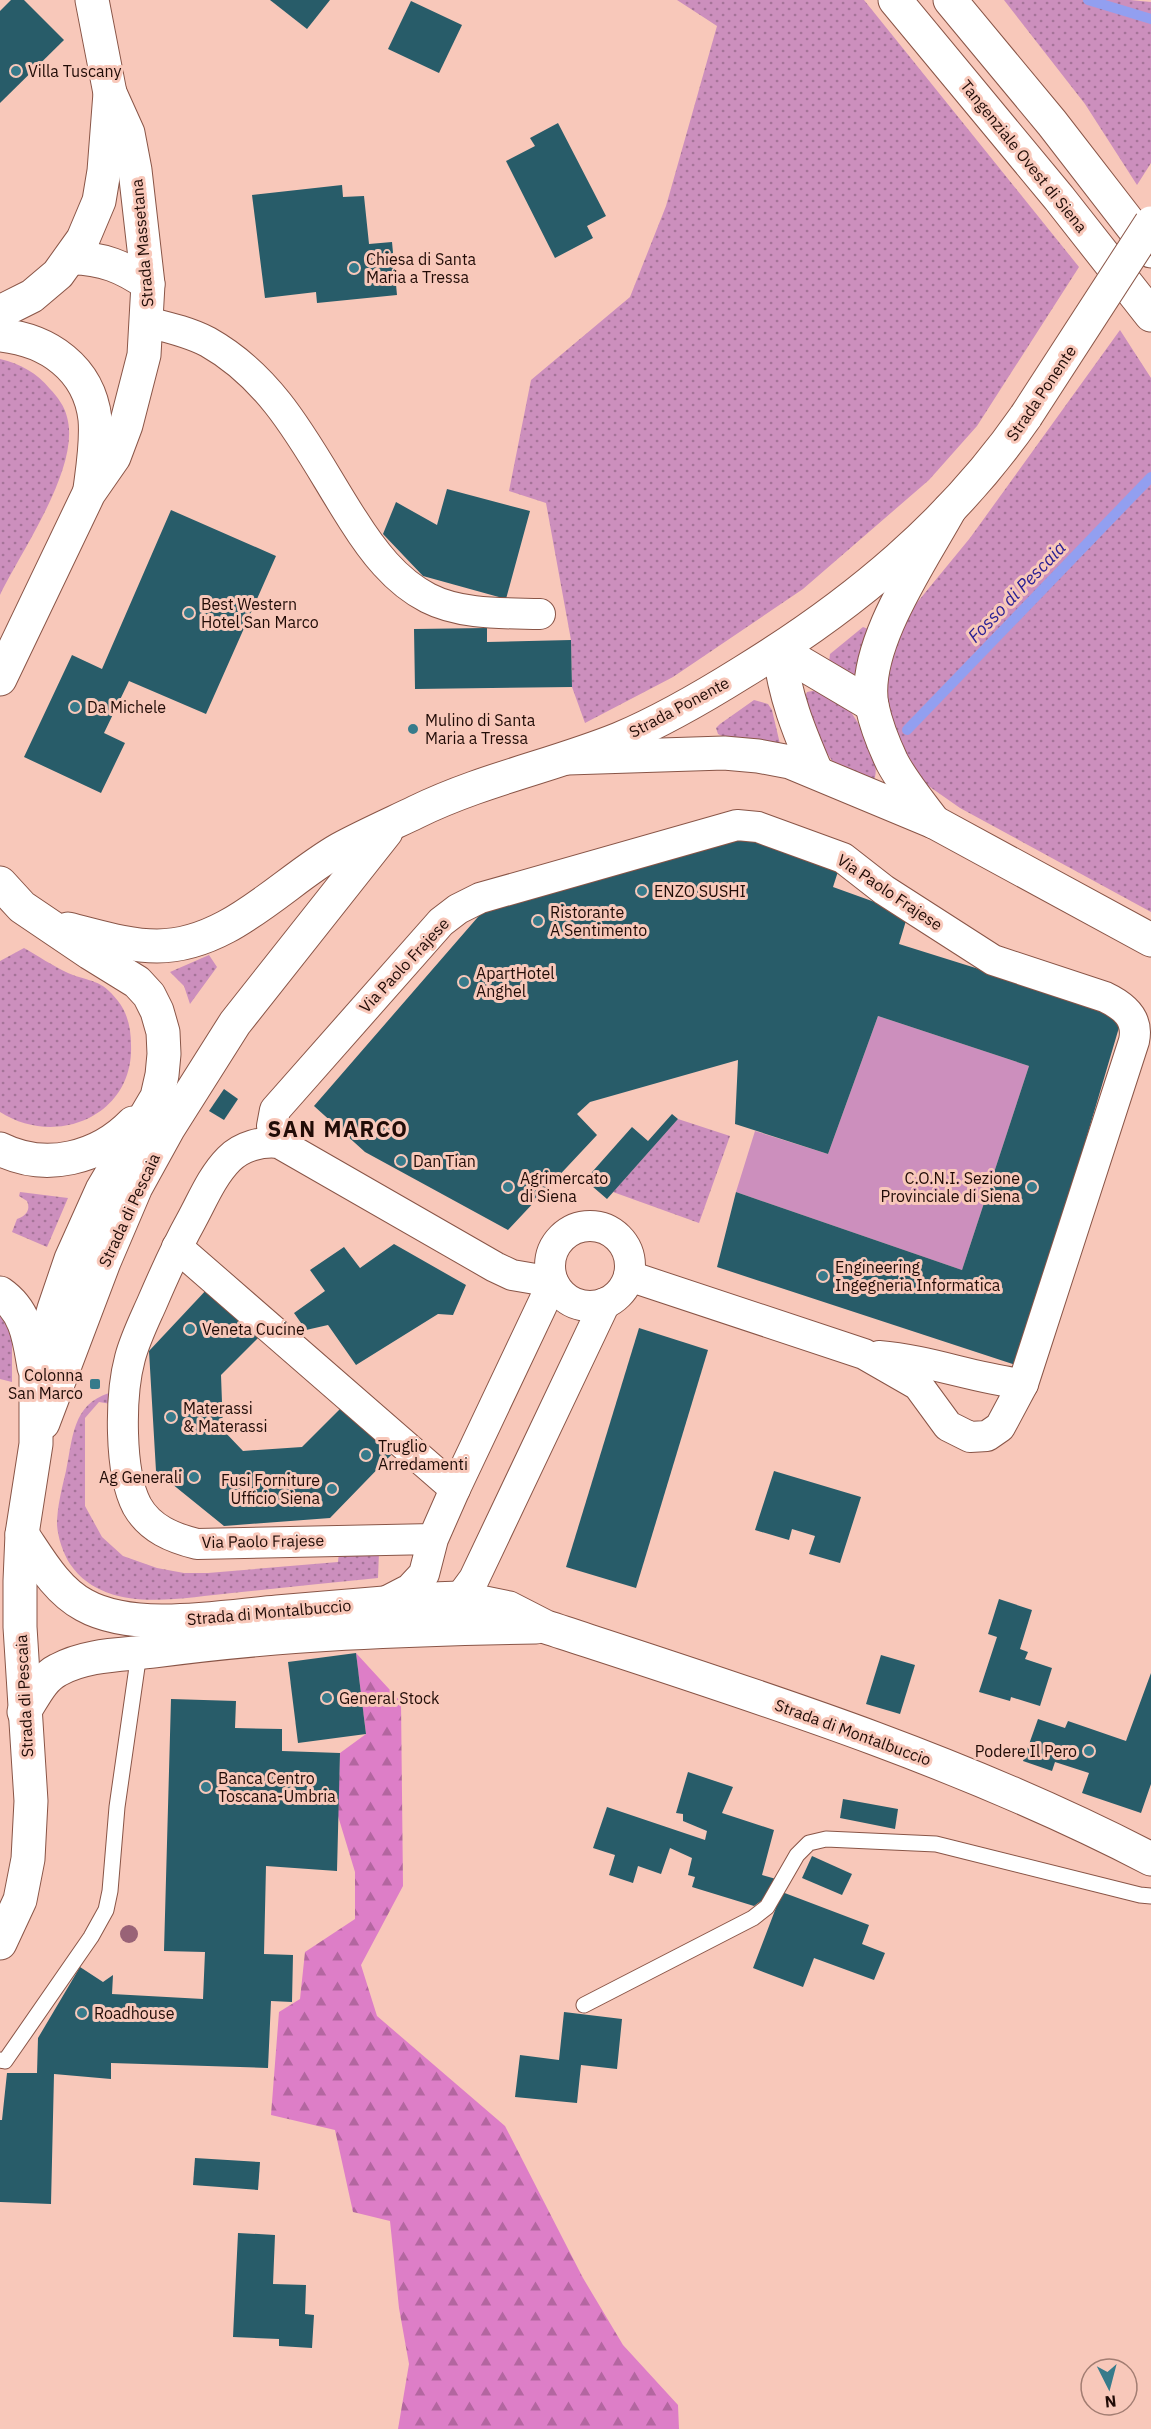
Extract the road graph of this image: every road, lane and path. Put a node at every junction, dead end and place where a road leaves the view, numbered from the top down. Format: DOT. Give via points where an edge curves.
graph roads {
  1 [pos="92,0"];
  2 [pos="895,0"];
  3 [pos="950,0"];
  4 [pos="972,0"];
  5 [pos="110,93"];
  6 [pos="1052,123"];
  7 [pos="1151,223"];
  8 [pos="1151,251"];
  9 [pos="72,258"];
  10 [pos="148,284"];
  11 [pos="0,312"];
  12 [pos="1151,315"];
  13 [pos="147,322"];
  14 [pos="0,334"];
  15 [pos="89,494"];
  16 [pos="950,510"];
  17 [pos="540,614"];
  18 [pos="780,650"];
  19 [pos="0,679"];
  20 [pos="872,705"];
  21 [pos="568,758"];
  22 [pos="816,771"];
  23 [pos="934,822"];
  24 [pos="391,825"];
  25 [pos="0,883"];
  26 [pos="49,924"];
  27 [pos="1151,940"];
  28 [pos="235,1023"];
  29 [pos="157,1097"];
  30 [pos="279,1143"];
  31 [pos="0,1149"];
  32 [pos="177,1247"];
  33 [pos="629,1276"];
  34 [pos="552,1282"];
  35 [pos="0,1293"];
  36 [pos="605,1303"];
  37 [pos="864,1354"];
  38 [pos="36,1374"];
  39 [pos="1023,1384"];
  40 [pos="36,1444"];
  41 [pos="455,1489"];
  42 [pos="22,1534"];
  43 [pos="434,1539"];
  44 [pos="486,1552"];
  45 [pos="460,1598"];
  46 [pos="382,1603"];
  47 [pos="508,1608"];
  48 [pos="546,1627"];
  49 [pos="223,1642"];
  50 [pos="139,1653"];
  51 [pos="24,1712"];
  52 [pos="1151,1859"];
  53 [pos="1151,1896"];
  54 [pos="0,1943"];
  55 [pos="584,2005"];
  56 [pos="0,2060"];
  1 -- 5 [label="main road, Strada Massetana"];
  2 -- 12 [label="main road, Tangenziale Ovest di Siena"];
  3 -- 6 [label="main road"];
  4 -- 6 [label="main road"];
  5 -- 9 [label="main road, Strada Massetana" via="99,201"];
  5 -- 10 [label="main road, Strada Massetana" via="133,153"];
  6 -- 8 [label="main road"];
  7 -- 16 [label="main road, Strada Ponente, bridge" via="1026,416"];
  9 -- 10 [label="main road" via="116,265"];
  9 -- 11 [label="main road, Strada Massetana" via="41,290"];
  10 -- 13 [label="main road, Strada Massetana"];
  13 -- 15 [label="main road, Strada Massetana" via="144,355 126,425 114,457"];
  13 -- 17 [label="street" via="206,341 259,380 300,433 368,542 409,586 450,606"];
  14 -- 15 [label="main road, Strada Massetana" via="21,337 55,352 82,380 95,420"];
  15 -- 19 [label="main road, Strada Massetana"];
  16 -- 18 [label="main road, Strada Ponente" via="880,576"];
  16 -- 20 [label="main road" via="894,611 878,650"];
  18 -- 20 [label="main road"];
  18 -- 21 [label="main road, Strada Ponente" via="649,726"];
  18 -- 22 [label="main road" via="793,717"];
  20 -- 23 [label="main road" via="893,765"];
  21 -- 22 [label="main road" via="724,753 790,762"];
  21 -- 24 [label="main road, Strada Ponente" via="463,792"];
  22 -- 23 [label="main road"];
  23 -- 27 [label="main road"];
  24 -- 26 [label="main road, Strada Ponente" via="339,850 249,913 197,939 158,946"];
  24 -- 28 [label="main road, Strada di Pescaia"];
  25 -- 26 [label="main road" via="22,907"];
  26 -- 29 [label="main road, Strada di Pescaia" via="137,982 149,995 163,1032"];
  28 -- 29 [label="main road, Strada di Pescaia"];
  28 -- 40 [label="main road, Strada di Pescaia" via="178,1111 136,1187"];
  29 -- 31 [label="main road, Strada di Pescaia" via="119,1137 89,1154 54,1160 21,1157"];
  29 -- 38 [label="main road, Strada di Pescaia" via="85,1224 54,1309"];
  30 -- 32 [label="street, Via Paolo Frajese" via="259,1143 230,1158"];
  30 -- 34 [label="street" via="495,1267 522,1278"];
  30 -- 39 [label="street, Via Paolo Frajese" via="272,1126 275,1110 441,922 458,909 480,898 717,830 737,825 758,827 843,858 884,890 993,960 1105,997 1131,1016 1136,1029 1134,1041"];
  32 -- 41 [label="street"];
  32 -- 43 [label="street, Via Paolo Frajese" via="132,1349 123,1399 127,1470 138,1507 149,1521 173,1537 206,1544"];
  33 -- 34 [label="street" via="630,1264 621,1240 605,1229 586,1226 573,1229 554,1246 549,1271"];
  33 -- 36 [label="street" via="615,1297"];
  33 -- 37 [label="street, Via Paolo Frajese"];
  34 -- 36 [label="street" via="559,1292 580,1305"];
  34 -- 41 [label="street"];
  35 -- 38 [label="main road" via="25,1323"];
  36 -- 44 [label="street"];
  37 -- 39 [label="street, Via Paolo Frajese" via="916,1360 981,1378"];
  37 -- 39 [label="street, Via Paolo Frajese" via="918,1385 948,1426 970,1437 987,1436 1000,1427"];
  38 -- 40 [label="main road, Strada di Pescaia"];
  40 -- 42 [label="main road, Strada di Pescaia"];
  41 -- 43 [label="street"];
  42 -- 46 [label="main road, Strada di Montalbuccio" via="43,1566 76,1600 123,1619 207,1618"];
  42 -- 51 [label="main road, Strada di Pescaia" via="20,1628"];
  43 -- 46 [label="street" via="420,1579 410,1589"];
  44 -- 45 [label="street"];
  44 -- 47 [label="street" via="487,1581"];
  45 -- 46 [label="main road, Strada di Montalbuccio"];
  45 -- 47 [label="main road, Strada di Montalbuccio"];
  45 -- 49 [label="street" via="441,1608 414,1614 261,1629"];
  47 -- 48 [label="main road, Strada di Montalbuccio"];
  48 -- 49 [label="main road, Strada di Montalbuccio" via="393,1629"];
  48 -- 52 [label="main road, Strada di Montalbuccio" via="795,1710 938,1763 1094,1829"];
  49 -- 50 [label="main road, Strada di Montalbuccio"];
  50 -- 51 [label="main road, Strada di Montalbuccio" via="86,1659 56,1670"];
  50 -- 56 [label="lane" via="106,1910 5,2061"];
  51 -- 54 [label="main road, Strada di Pescaia" via="31,1801 28,1859 20,1900"];
  53 -- 55 [label="lane" via="936,1844 826,1839 809,1843 797,1855 766,1907 753,1918"];
}
